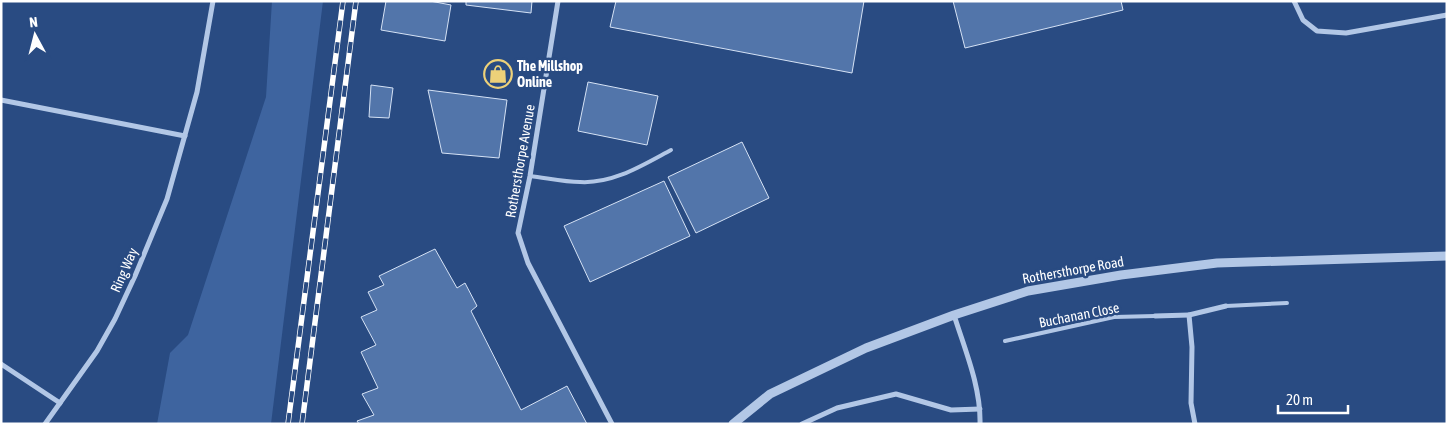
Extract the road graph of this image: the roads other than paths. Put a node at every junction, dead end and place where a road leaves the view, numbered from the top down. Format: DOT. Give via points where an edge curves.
graph roads {
  1 [pos="213,1"];
  2 [pos="558,1"];
  3 [pos="1294,1"];
  4 [pos="1447,15"];
  5 [pos="1,100"];
  6 [pos="185,136"];
  7 [pos="671,150"];
  8 [pos="530,176"];
  9 [pos="1447,256"];
  10 [pos="1288,303"];
  11 [pos="1226,306"];
  12 [pos="954,315"];
  13 [pos="1189,315"];
  14 [pos="1155,316"];
  15 [pos="1005,341"];
  16 [pos="1,364"];
  17 [pos="60,403"];
  18 [pos="980,409"];
  19 [pos="45,424"];
  20 [pos="612,424"];
  21 [pos="734,424"];
  22 [pos="802,424"];
  23 [pos="980,424"];
  24 [pos="1194,424"];
  1 -- 6 [label="street, Ring Way" via="197,92"];
  2 -- 8 [label="street, Rothersthorpe Avenue"];
  3 -- 4 [label="street" via="1303,20 1317,31 1346,33"];
  5 -- 6 [label="street"];
  6 -- 17 [label="street, Ring Way" via="167,199 135,276 97,351"];
  7 -- 8 [label="lane" via="605,180 581,182"];
  8 -- 20 [label="street, Rothersthorpe Avenue" via="518,233 528,263"];
  9 -- 12 [label="street, Rothersthorpe Road" via="1208,264 1028,291"];
  10 -- 11 [label="lane, Buchanan Close"];
  11 -- 13 [label="street, Buchanan Close"];
  12 -- 18 [label="street"];
  12 -- 21 [label="street, Rothersthorpe Road" via="866,348 770,394"];
  13 -- 14 [label="street, Buchanan Close"];
  13 -- 24 [label="street"];
  14 -- 15 [label="lane, Buchanan Close" via="1114,317"];
  16 -- 17 [label="street"];
  17 -- 19 [label="street, Ring Way"];
  18 -- 22 [label="street" via="951,410 896,394 837,408"];
  18 -- 23 [label="street"];
}
